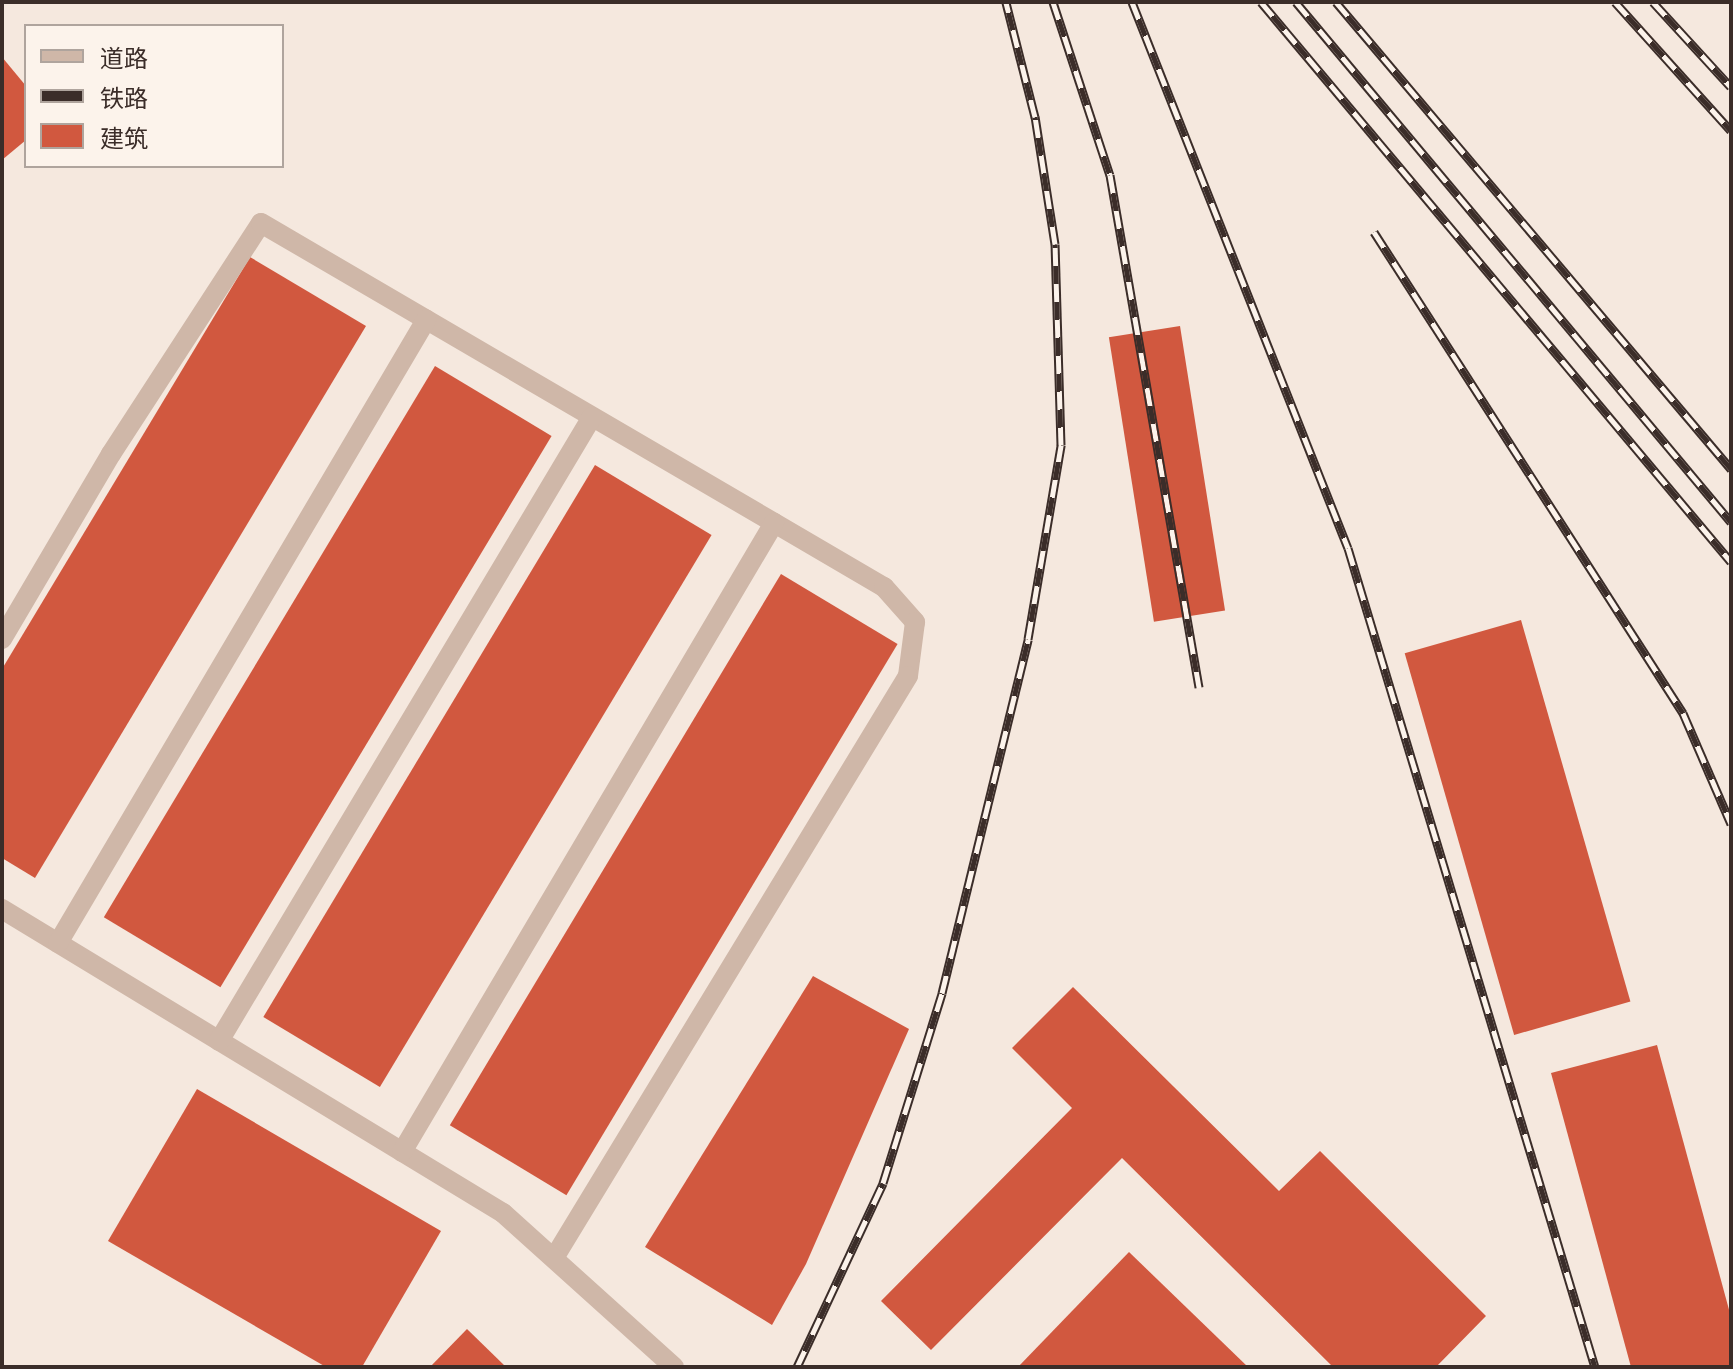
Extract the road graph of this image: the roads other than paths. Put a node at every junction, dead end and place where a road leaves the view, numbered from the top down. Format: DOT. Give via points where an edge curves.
graph roads {
  1 [pos="426,320"];
  2 [pos="592,417"];
  3 [pos="774,523"];
  4 [pos="2,639"];
  5 [pos="2,909"];
  6 [pos="58,943"];
  7 [pos="219,1041"];
  8 [pos="402,1152"];
  9 [pos="554,1258"];
  10 [pos="674,1367"];
  1 -- 2 [label="lane"];
  1 -- 4 [label="lane" via="261,223 111,454"];
  1 -- 6 [label="lane"];
  2 -- 3 [label="lane"];
  2 -- 7 [label="lane"];
  3 -- 8 [label="lane"];
  3 -- 9 [label="lane" via="884,587 915,622 908,676"];
  5 -- 6 [label="lane"];
  6 -- 7 [label="lane"];
  7 -- 8 [label="lane"];
  8 -- 9 [label="lane" via="503,1213"];
  9 -- 10 [label="lane"];
}
